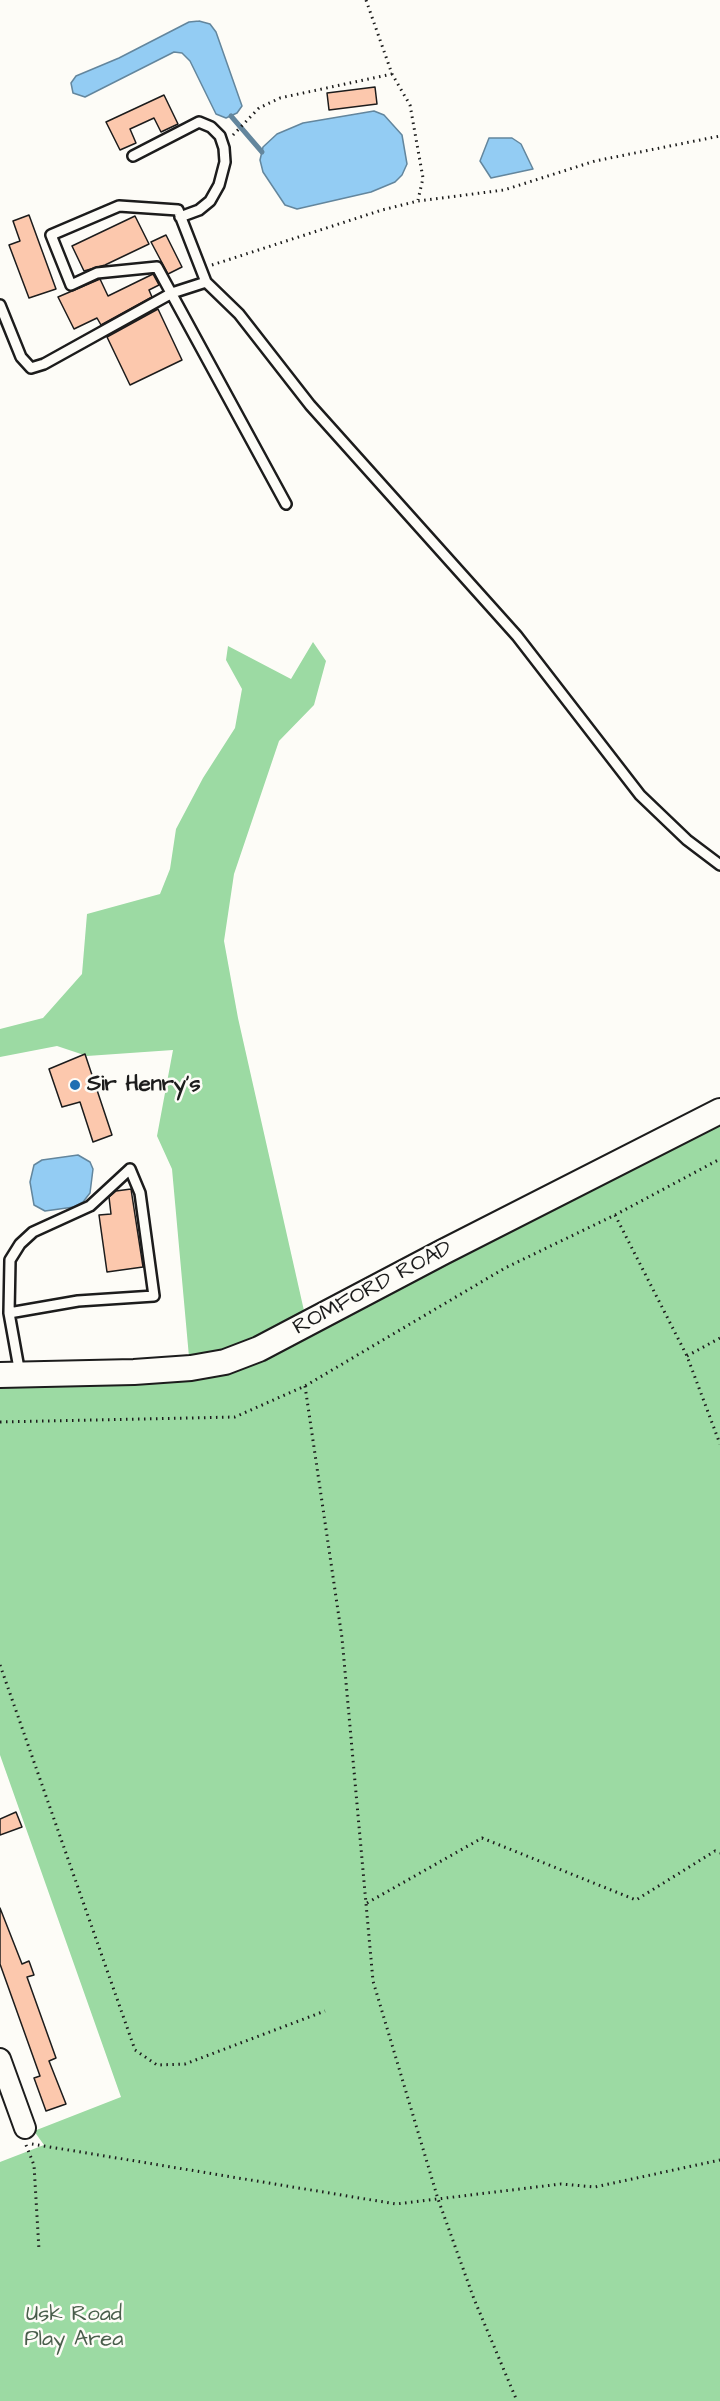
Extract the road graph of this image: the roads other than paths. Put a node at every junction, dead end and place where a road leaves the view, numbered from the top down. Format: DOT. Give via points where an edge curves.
graph roads {
  1 [pos="133,156"];
  2 [pos="180,217"];
  3 [pos="206,282"];
  4 [pos="172,293"];
  5 [pos="0,305"];
  6 [pos="285,504"];
  7 [pos="720,864"];
  8 [pos="720,1111"];
  9 [pos="9,1313"];
  10 [pos="10,1375"];
  11 [pos="0,2059"];
  12 [pos="25,2136"];
  1 -- 2 [label="lane" via="199,122 211,126 220,136 225,148 219,185 210,201"];
  2 -- 3 [label="lane"];
  2 -- 4 [label="lane" via="177,210 119,206 51,236 71,285 97,273 158,267"];
  3 -- 4 [label="lane"];
  3 -- 7 [label="lane" via="239,314 310,405 518,636 640,795 687,840"];
  4 -- 5 [label="lane" via="31,368 21,357"];
  4 -- 6 [label="lane"];
  8 -- 10 [label="street, ROMFORD ROAD" via="259,1349 225,1362 190,1368"];
  9 -- 9 [label="lane" via="10,1260 20,1244 33,1232 90,1206 130,1169 140,1193 154,1296 78,1301"];
  9 -- 10 [label="lane"];
  11 -- 12 [label="street"];
}
